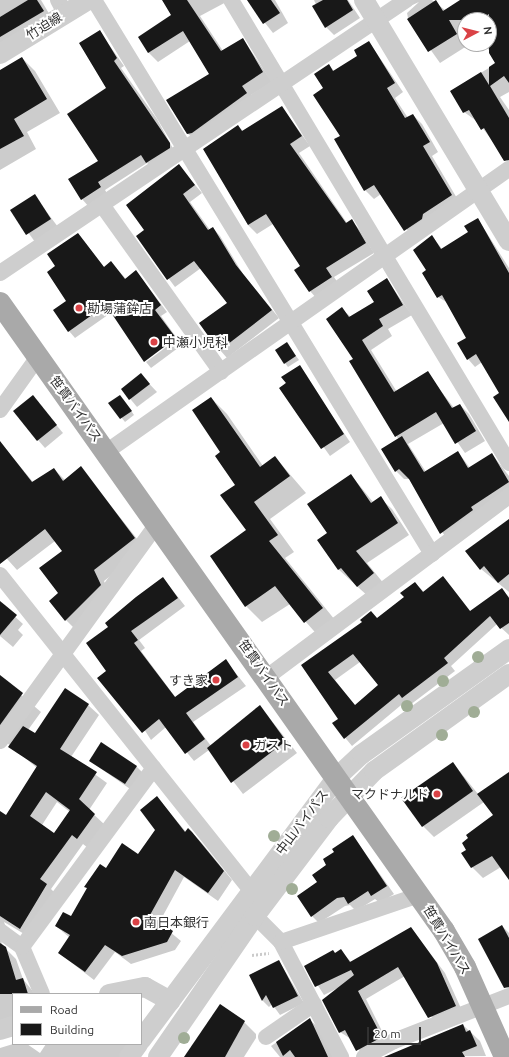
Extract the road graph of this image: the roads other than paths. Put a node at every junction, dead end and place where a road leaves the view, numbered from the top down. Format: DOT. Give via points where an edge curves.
graph roads {
  1 [pos="88,0"];
  2 [pos="94,0"];
  3 [pos="231,0"];
  4 [pos="364,0"];
  5 [pos="407,0"];
  6 [pos="62,6"];
  7 [pos="376,20"];
  8 [pos="0,54"];
  9 [pos="282,84"];
  10 [pos="185,149"];
  11 [pos="509,169"];
  12 [pos="478,190"];
  13 [pos="102,205"];
  14 [pos="509,241"];
  15 [pos="385,257"];
  16 [pos="0,273"];
  17 [pos="0,303"];
  18 [pos="291,323"];
  19 [pos="38,357"];
  20 [pos="221,372"];
  21 [pos="0,410"];
  22 [pos="106,452"];
  23 [pos="509,462"];
  24 [pos="509,496"];
  25 [pos="157,524"];
  26 [pos="432,554"];
  27 [pos="0,575"];
  28 [pos="509,649"];
  29 [pos="63,654"];
  30 [pos="509,674"];
  31 [pos="267,677"];
  32 [pos="0,741"];
  33 [pos="154,768"];
  34 [pos="336,778"];
  35 [pos="349,797"];
  36 [pos="251,890"];
  37 [pos="420,896"];
  38 [pos="255,916"];
  39 [pos="0,931"];
  40 [pos="281,942"];
  41 [pos="22,947"];
  42 [pos="42,993"];
  43 [pos="114,993"];
  44 [pos="509,996"];
  45 [pos="170,1001"];
  46 [pos="314,1004"];
  47 [pos="483,1006"];
  48 [pos="12,1026"];
  49 [pos="0,1030"];
  50 [pos="266,1037"];
  51 [pos="142,1039"];
  52 [pos="137,1045"];
  53 [pos="128,1057"];
  54 [pos="158,1057"];
  55 [pos="341,1057"];
  56 [pos="364,1057"];
  57 [pos="505,1057"];
  1 -- 6 [label="street, 竹迫線"];
  2 -- 10 [label="street"];
  3 -- 9 [label="street"];
  4 -- 7 [label="street"];
  5 -- 7 [label="street"];
  6 -- 8 [label="street, 竹迫線"];
  7 -- 9 [label="street"];
  7 -- 12 [label="street"];
  9 -- 10 [label="street"];
  9 -- 15 [label="street"];
  10 -- 13 [label="street"];
  10 -- 18 [label="street"];
  11 -- 12 [label="street"];
  12 -- 14 [label="street"];
  12 -- 15 [label="street"];
  13 -- 16 [label="street"];
  13 -- 20 [label="street"];
  15 -- 18 [label="street"];
  15 -- 23 [label="street"];
  17 -- 19 [label="main road, 笹貫バイパス"];
  18 -- 20 [label="street"];
  18 -- 26 [label="street"];
  19 -- 21 [label="street"];
  19 -- 22 [label="main road, 笹貫バイパス"];
  20 -- 22 [label="street"];
  22 -- 25 [label="main road, 笹貫バイパス"];
  24 -- 26 [label="street"];
  25 -- 29 [label="street"];
  25 -- 31 [label="main road, 笹貫バイパス"];
  26 -- 31 [label="street"];
  27 -- 29 [label="street"];
  28 -- 34 [label="street, 中山バイパス" via="362,754"];
  29 -- 32 [label="street"];
  29 -- 33 [label="street"];
  30 -- 35 [label="street, 中山バイパス" via="374,771"];
  31 -- 34 [label="main road, 笹貫バイパス"];
  33 -- 36 [label="street"];
  33 -- 41 [label="street"];
  34 -- 35 [label="main road, 笹貫バイパス"];
  34 -- 36 [label="street, 中山バイパス"];
  35 -- 37 [label="main road, 笹貫バイパス"];
  35 -- 38 [label="street, 中山バイパス"];
  36 -- 45 [label="street, 中山バイパス"];
  37 -- 40 [label="street"];
  37 -- 47 [label="main road, 笹貫バイパス" via="465,967"];
  38 -- 40 [label="street"];
  38 -- 54 [label="street, 中山バイパス"];
  39 -- 41 [label="street"];
  40 -- 46 [label="street"];
  41 -- 42 [label="street"];
  43 -- 45 [label="street" via="145,987"];
  44 -- 47 [label="street"];
  45 -- 51 [label="street, 中山バイパス"];
  46 -- 50 [label="street"];
  46 -- 55 [label="street"];
  47 -- 56 [label="street" via="394,1041"];
  47 -- 57 [label="main road, 笹貫バイパス"];
  48 -- 49 [label="street"];
  52 -- 53 [label="street"];
}
